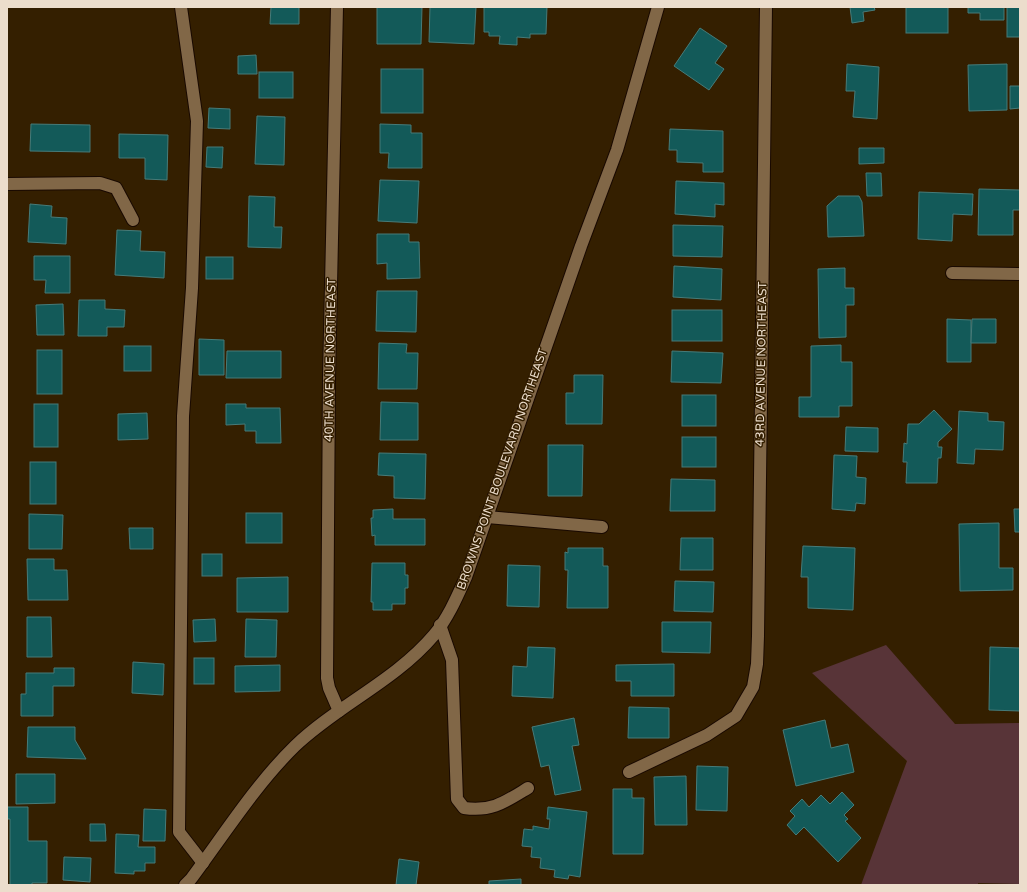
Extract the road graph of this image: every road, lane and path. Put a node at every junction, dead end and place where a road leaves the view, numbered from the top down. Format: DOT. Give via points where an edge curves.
graph roads {
  1 [pos="181,7"];
  2 [pos="337,7"];
  3 [pos="658,7"];
  4 [pos="766,7"];
  5 [pos="7,184"];
  6 [pos="133,220"];
  7 [pos="952,273"];
  8 [pos="1020,274"];
  9 [pos="487,517"];
  10 [pos="602,527"];
  11 [pos="440,626"];
  12 [pos="339,711"];
  13 [pos="629,772"];
  14 [pos="528,788"];
  15 [pos="203,863"];
  16 [pos="189,883"];
  1 -- 15 [label="street" via="197,121 192,288 183,416 179,832"];
  2 -- 12 [label="street, 40TH AVENUE NORTHEAST" via="329,370 327,678 328,688"];
  3 -- 9 [label="street, BROWNS POINT BOULEVARD NORTHEAST" via="617,150 578,253"];
  4 -- 13 [label="street, 43RD AVENUE NORTHEAST" via="758,636 753,687 736,716 707,735"];
  5 -- 6 [label="street" via="100,184 116,188"];
  7 -- 8 [label="street"];
  9 -- 10 [label="street"];
  9 -- 11 [label="street, BROWNS POINT BOULEVARD NORTHEAST" via="466,577"];
  11 -- 12 [label="street, BROWNS POINT BOULEVARD NORTHEAST" via="402,665"];
  11 -- 14 [label="street" via="452,660 457,799 464,808 478,810 499,805"];
  12 -- 15 [label="street, BROWNS POINT BOULEVARD NORTHEAST" via="314,728 281,761"];
  15 -- 16 [label="street, BROWNS POINT BOULEVARD NORTHEAST"];
}
